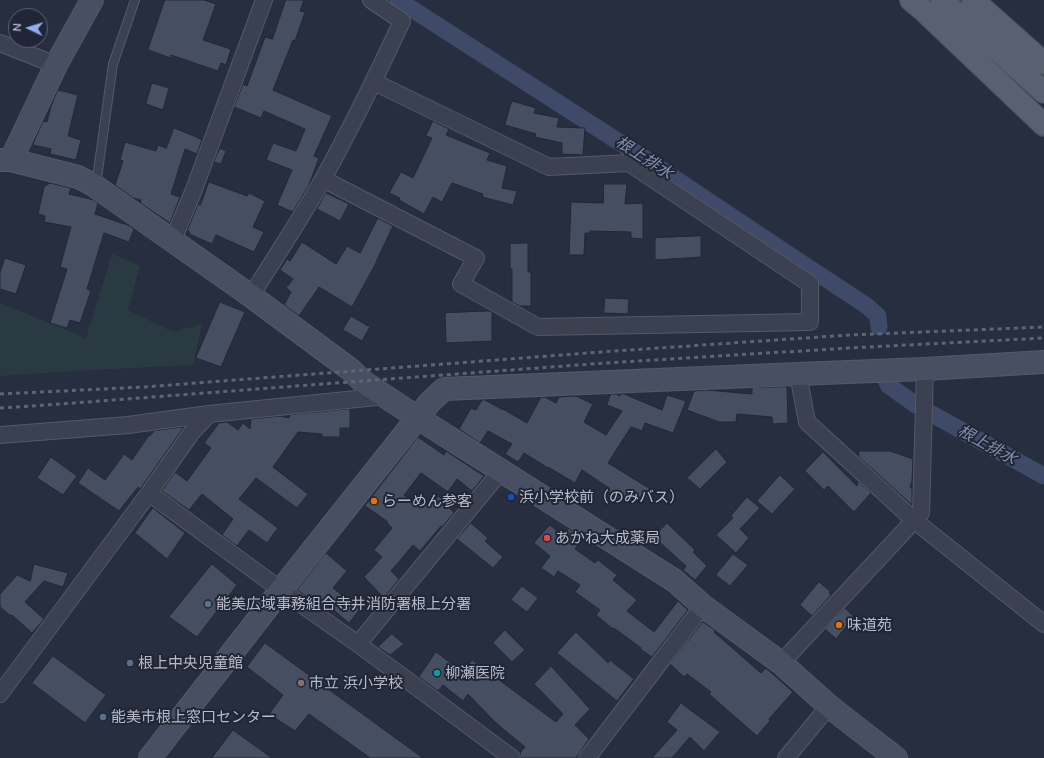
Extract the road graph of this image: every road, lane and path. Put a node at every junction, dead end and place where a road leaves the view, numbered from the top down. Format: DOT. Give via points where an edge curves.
graph roads {
  1 [pos="92,0"];
  2 [pos="135,0"];
  3 [pos="264,0"];
  4 [pos="371,0"];
  5 [pos="911,0"];
  6 [pos="942,0"];
  7 [pos="973,0"];
  8 [pos="0,43"];
  9 [pos="1044,63"];
  10 [pos="56,65"];
  11 [pos="374,82"];
  12 [pos="1044,92"];
  13 [pos="1044,125"];
  14 [pos="5,160"];
  15 [pos="323,180"];
  16 [pos="96,187"];
  17 [pos="172,242"];
  18 [pos="251,296"];
  19 [pos="1044,362"];
  20 [pos="925,369"];
  21 [pos="798,374"];
  22 [pos="386,396"];
  23 [pos="209,414"];
  24 [pos="418,418"];
  25 [pos="0,435"];
  26 [pos="501,471"];
  27 [pos="149,493"];
  28 [pos="915,521"];
  29 [pos="281,590"];
  30 [pos="703,606"];
  31 [pos="1044,624"];
  32 [pos="358,644"];
  33 [pos="781,663"];
  34 [pos="0,694"];
  35 [pos="829,706"];
  36 [pos="150,758"];
  37 [pos="512,758"];
  38 [pos="587,758"];
  39 [pos="786,758"];
  40 [pos="896,758"];
  1 -- 10 [label="street"];
  2 -- 16 [label="lane" via="113,64"];
  3 -- 17 [label="street"];
  4 -- 11 [label="street" via="402,21"];
  5 -- 13 [label="main road"];
  6 -- 12 [label="main road"];
  7 -- 9 [label="main road"];
  8 -- 10 [label="street"];
  10 -- 14 [label="street"];
  11 -- 15 [label="street"];
  11 -- 15 [label="street" via="549,167 629,163 810,284 810,322 538,327 462,284 476,258"];
  14 -- 16 [label="street" via="78,177"];
  15 -- 18 [label="street"];
  16 -- 17 [label="street"];
  17 -- 18 [label="street"];
  18 -- 22 [label="street" via="352,370 362,381"];
  19 -- 20 [label="street"];
  20 -- 21 [label="street"];
  20 -- 28 [label="street" via="922,513"];
  21 -- 24 [label="street" via="444,389"];
  21 -- 28 [label="street" via="807,422"];
  22 -- 23 [label="street"];
  22 -- 24 [label="street"];
  23 -- 25 [label="street" via="128,425"];
  23 -- 27 [label="street" via="192,432"];
  24 -- 26 [label="street"];
  24 -- 29 [label="street"];
  26 -- 30 [label="street" via="675,581"];
  26 -- 32 [label="street"];
  27 -- 29 [label="street"];
  27 -- 34 [label="street"];
  28 -- 31 [label="street"];
  28 -- 33 [label="street"];
  29 -- 32 [label="street"];
  29 -- 36 [label="street"];
  30 -- 33 [label="street"];
  30 -- 38 [label="street"];
  32 -- 37 [label="street"];
  33 -- 35 [label="street"];
  35 -- 39 [label="street"];
  35 -- 40 [label="street"];
}
